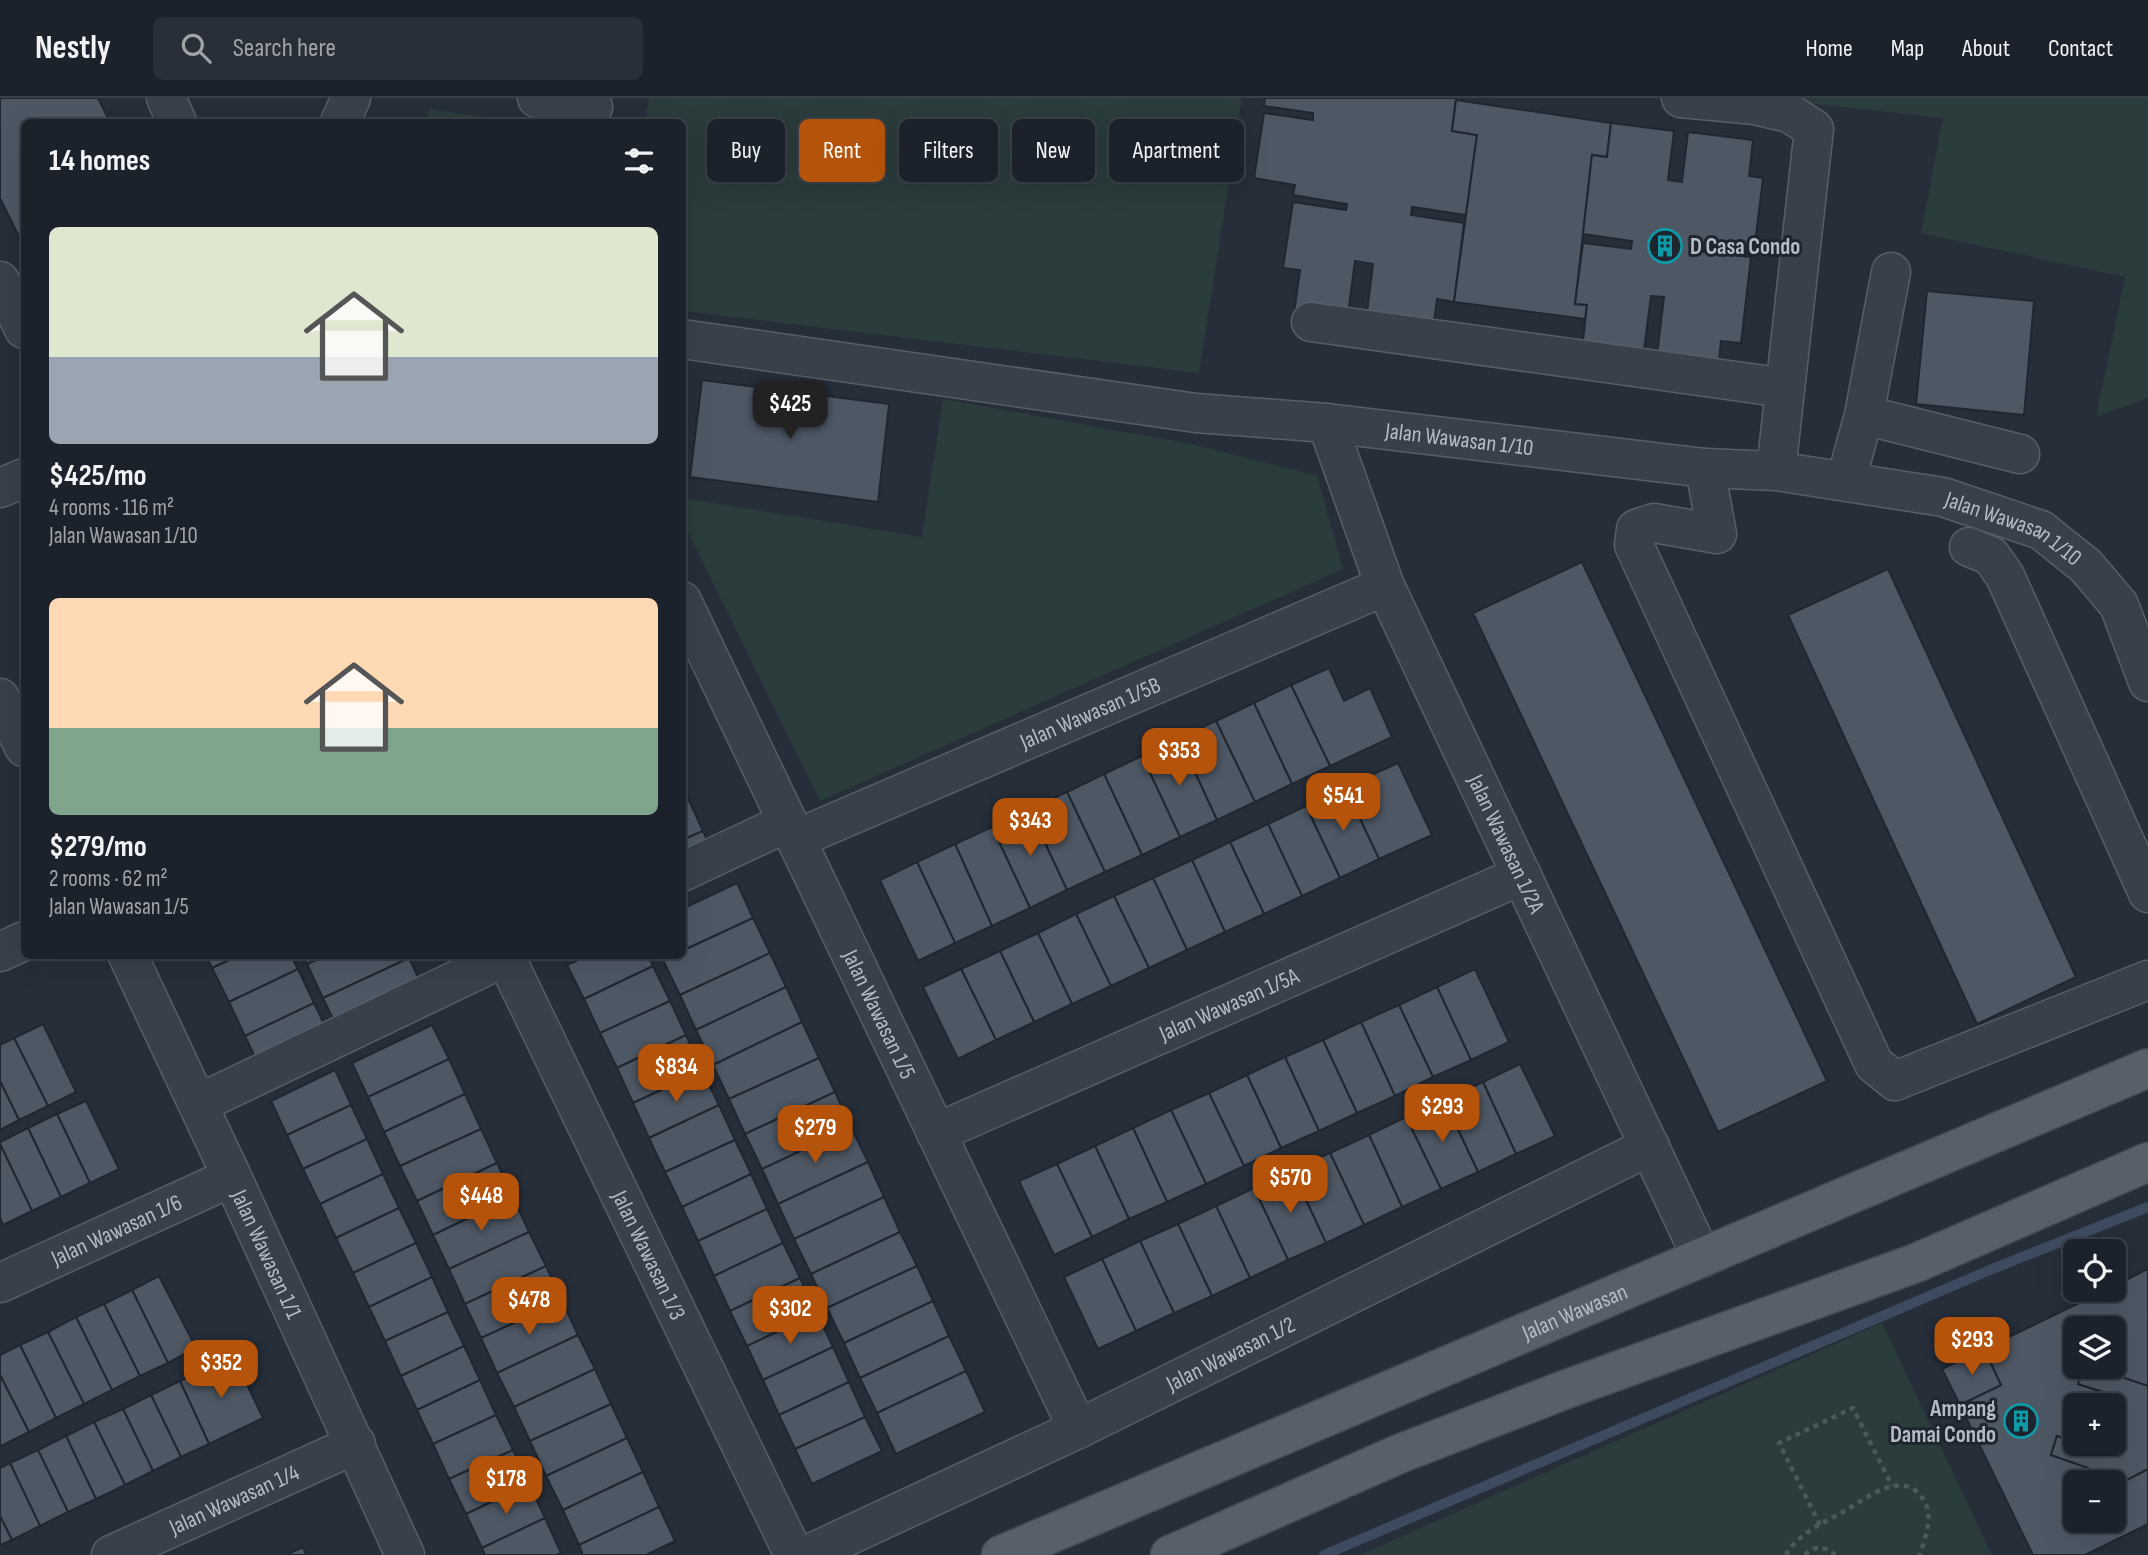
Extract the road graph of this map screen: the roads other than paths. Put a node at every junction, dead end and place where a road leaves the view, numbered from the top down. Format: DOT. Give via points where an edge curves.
graph roads {
  1 [pos="166,98"];
  2 [pos="351,98"];
  3 [pos="537,98"];
  4 [pos="1681,98"];
  5 [pos="593,107"];
  6 [pos="176,119"];
  7 [pos="341,119"];
  8 [pos="1891,272"];
  9 [pos="0,281"];
  10 [pos="1311,322"];
  11 [pos="21,323"];
  12 [pos="686,340"];
  13 [pos="1785,388"];
  14 [pos="1864,415"];
  15 [pos="1327,423"];
  16 [pos="2020,454"];
  17 [pos="1705,468"];
  18 [pos="1776,471"];
  19 [pos="21,479"];
  20 [pos="1846,480"];
  21 [pos="0,488"];
  22 [pos="1969,547"];
  23 [pos="1385,586"];
  24 [pos="686,609"];
  25 [pos="2148,682"];
  26 [pos="0,698"];
  27 [pos="21,741"];
  28 [pos="792,830"];
  29 [pos="686,870"];
  30 [pos="1522,875"];
  31 [pos="2148,893"];
  32 [pos="21,943"];
  33 [pos="0,952"];
  34 [pos="129,959"];
  35 [pos="499,959"];
  36 [pos="506,959"];
  37 [pos="2148,980"];
  38 [pos="2148,1068"];
  39 [pos="198,1104"];
  40 [pos="936,1133"];
  41 [pos="1650,1146"];
  42 [pos="2148,1162"];
  43 [pos="232,1177"];
  44 [pos="1702,1258"];
  45 [pos="0,1283"];
  46 [pos="1078,1429"];
  47 [pos="356,1444"];
  48 [pos="111,1555"];
  49 [pos="405,1555"];
  50 [pos="794,1555"];
  51 [pos="807,1555"];
  52 [pos="1001,1555"];
  53 [pos="1170,1555"];
  1 -- 6 [label="street"];
  2 -- 7 [label="street"];
  3 -- 5 [label="street"];
  4 -- 13 [label="street" via="1755,105 1789,113 1814,129"];
  8 -- 14 [label="street"];
  9 -- 11 [label="street"];
  10 -- 13 [label="street"];
  12 -- 15 [label="street, Jalan Wawasan 1/10" via="1196,413"];
  13 -- 18 [label="street"];
  14 -- 16 [label="street"];
  14 -- 20 [label="street"];
  15 -- 17 [label="street, Jalan Wawasan 1/10"];
  15 -- 23 [label="street, Jalan Wawasan 1/2A"];
  17 -- 18 [label="street, Jalan Wawasan 1/10"];
  17 -- 37 [label="street" via="1717,534 1654,523 1636,529 1634,545 1874,1064 1895,1081"];
  18 -- 20 [label="street, Jalan Wawasan 1/10"];
  19 -- 21 [label="street"];
  20 -- 25 [label="street, Jalan Wawasan 1/10" via="1943,497 2041,530 2086,566 2119,605"];
  22 -- 31 [label="street" via="1991,556 2005,576"];
  23 -- 28 [label="street, Jalan Wawasan 1/5B"];
  23 -- 30 [label="street, Jalan Wawasan 1/2A"];
  24 -- 28 [label="street, Jalan Wawasan 1/5"];
  26 -- 27 [label="street"];
  28 -- 29 [label="street, Jalan Wawasan 1/5B"];
  28 -- 40 [label="street, Jalan Wawasan 1/5"];
  30 -- 40 [label="street, Jalan Wawasan 1/5A"];
  30 -- 41 [label="street, Jalan Wawasan 1/2A"];
  32 -- 33 [label="street"];
  34 -- 39 [label="street, Jalan Wawasan 1/1"];
  35 -- 39 [label="street"];
  36 -- 50 [label="street, Jalan Wawasan 1/3"];
  38 -- 44 [label="main road, Jalan Wawasan"];
  39 -- 43 [label="street, Jalan Wawasan 1/1"];
  40 -- 46 [label="street, Jalan Wawasan 1/5"];
  41 -- 44 [label="street, Jalan Wawasan 1/2A"];
  41 -- 46 [label="street, Jalan Wawasan 1/2"];
  42 -- 53 [label="main road" via="1916,1263 1399,1454"];
  43 -- 45 [label="street, Jalan Wawasan 1/6"];
  43 -- 47 [label="street, Jalan Wawasan 1/1"];
  44 -- 52 [label="main road, Jalan Wawasan"];
  46 -- 51 [label="street, Jalan Wawasan 1/2"];
  47 -- 48 [label="street, Jalan Wawasan 1/4"];
  47 -- 49 [label="street, Jalan Wawasan 1/1"];
}
